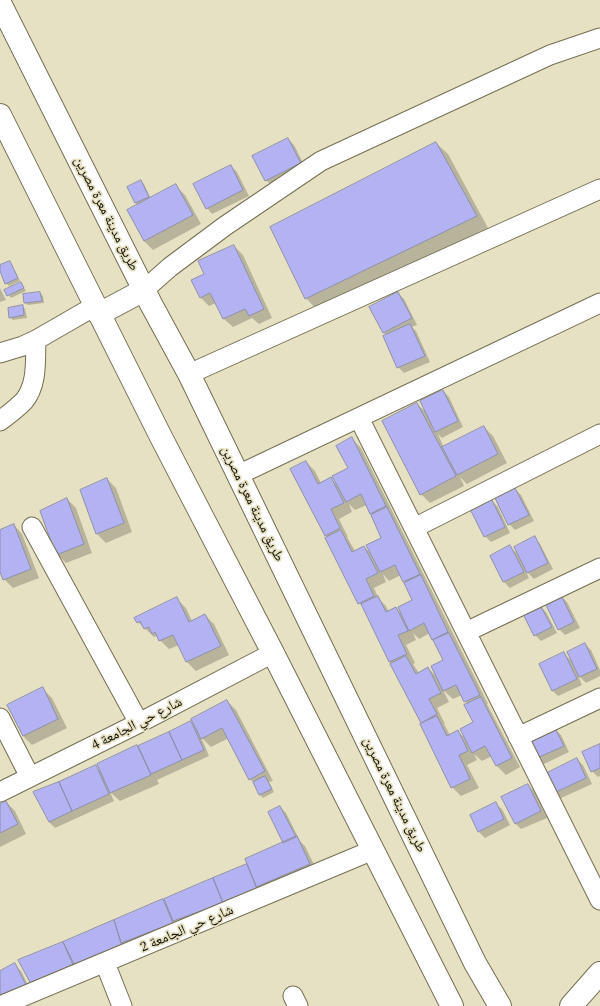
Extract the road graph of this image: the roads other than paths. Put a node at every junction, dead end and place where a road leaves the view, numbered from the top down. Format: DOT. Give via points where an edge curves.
graph roads {
  1 [pos="0,3"];
  2 [pos="600,38"];
  3 [pos="0,115"];
  4 [pos="600,189"];
  5 [pos="144,290"];
  6 [pos="600,303"];
  7 [pos="97,310"];
  8 [pos="36,340"];
  9 [pos="0,353"];
  10 [pos="189,374"];
  11 [pos="359,418"];
  12 [pos="0,421"];
  13 [pos="600,434"];
  14 [pos="238,475"];
  15 [pos="32,527"];
  16 [pos="414,528"];
  17 [pos="600,568"];
  18 [pos="466,632"];
  19 [pos="273,653"];
  20 [pos="600,698"];
  21 [pos="0,718"];
  22 [pos="139,723"];
  23 [pos="518,737"];
  24 [pos="30,777"];
  25 [pos="0,792"];
  26 [pos="373,850"];
  27 [pos="600,900"];
  28 [pos="105,963"];
  29 [pos="600,973"];
  30 [pos="581,1003"];
  31 [pos="0,1006"];
  32 [pos="122,1006"];
  33 [pos="452,1006"];
  34 [pos="500,1006"];
  1 -- 5 [label="main road, طريق مدينة معرة مصرين"];
  2 -- 5 [label="street" via="550,55 321,161 225,226"];
  3 -- 7 [label="main road"];
  4 -- 10 [label="street"];
  5 -- 7 [label="main road"];
  5 -- 10 [label="main road, طريق مدينة معرة مصرين"];
  6 -- 11 [label="street"];
  7 -- 8 [label="street"];
  7 -- 19 [label="main road"];
  8 -- 9 [label="street"];
  8 -- 12 [label="street" via="35,371 30,391 24,401"];
  10 -- 14 [label="main road, طريق مدينة معرة مصرين"];
  11 -- 14 [label="street"];
  11 -- 16 [label="street"];
  13 -- 16 [label="street"];
  14 -- 34 [label="main road, طريق مدينة معرة مصرين" via="475,963"];
  15 -- 22 [label="street"];
  16 -- 18 [label="street"];
  17 -- 18 [label="street"];
  18 -- 23 [label="street"];
  19 -- 22 [label="street, شارع حي الجامعة 4"];
  19 -- 26 [label="main road"];
  20 -- 23 [label="street"];
  21 -- 24 [label="street"];
  22 -- 24 [label="street, شارع حي الجامعة 4"];
  23 -- 27 [label="street"];
  24 -- 25 [label="street, شارع حي الجامعة 4"];
  26 -- 28 [label="street, شارع حي الجامعة 2"];
  26 -- 33 [label="main road"];
  28 -- 31 [label="street, شارع حي الجامعة 2"];
  28 -- 32 [label="street"];
  29 -- 30 [label="main road"];
}
